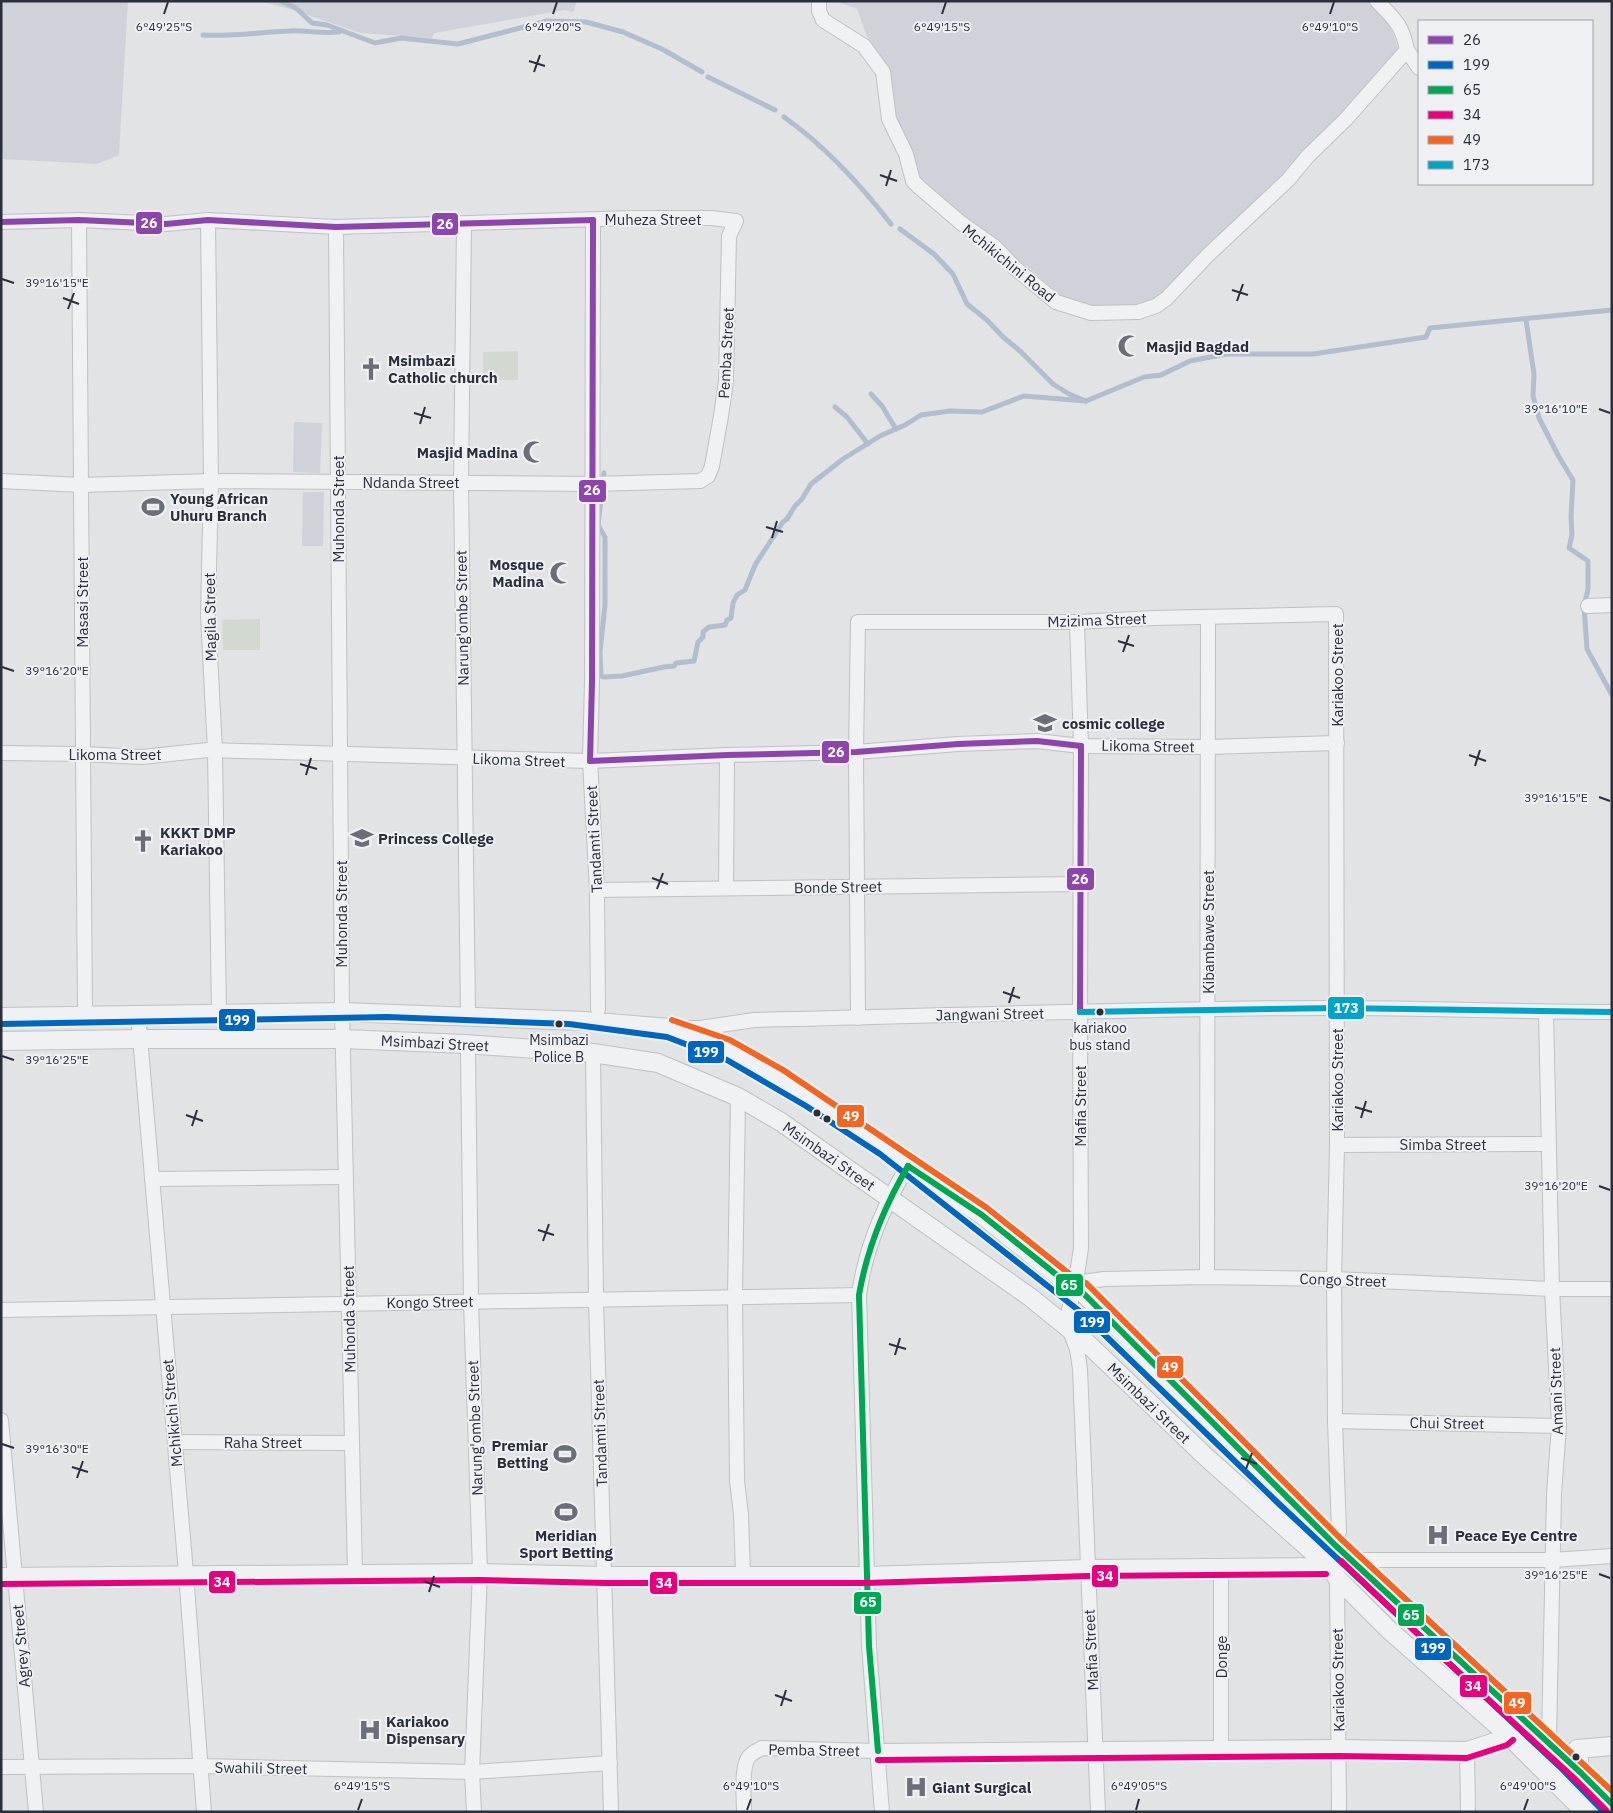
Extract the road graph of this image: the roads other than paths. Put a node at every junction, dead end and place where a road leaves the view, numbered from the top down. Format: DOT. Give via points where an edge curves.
graph roads {
  1 [pos="819,1"];
  2 [pos="1377,1"];
  3 [pos="1407,50"];
  4 [pos="1418,66"];
  5 [pos="79,220"];
  6 [pos="208,220"];
  7 [pos="593,220"];
  8 [pos="1,222"];
  9 [pos="736,222"];
  10 [pos="464,224"];
  11 [pos="336,227"];
  12 [pos="212,480"];
  13 [pos="1,481"];
  14 [pos="700,481"];
  15 [pos="338,482"];
  16 [pos="461,483"];
  17 [pos="81,484"];
  18 [pos="593,484"];
  19 [pos="1612,605"];
  20 [pos="1588,606"];
  21 [pos="1336,614"];
  22 [pos="1208,617"];
  23 [pos="1077,622"];
  24 [pos="1337,743"];
  25 [pos="1082,746"];
  26 [pos="1208,747"];
  27 [pos="216,751"];
  28 [pos="856,752"];
  29 [pos="1,753"];
  30 [pos="340,753"];
  31 [pos="83,754"];
  32 [pos="727,755"];
  33 [pos="464,758"];
  34 [pos="590,761"];
  35 [pos="1080,884"];
  36 [pos="856,887"];
  37 [pos="726,888"];
  38 [pos="597,890"];
  39 [pos="1337,1008"];
  40 [pos="598,1009"];
  41 [pos="1208,1010"];
  42 [pos="468,1011"];
  43 [pos="342,1012"];
  44 [pos="1080,1012"];
  45 [pos="1546,1012"];
  46 [pos="1612,1012"];
  47 [pos="138,1014"];
  48 [pos="219,1014"];
  49 [pos="85,1015"];
  50 [pos="1,1017"];
  51 [pos="858,1018"];
  52 [pos="669,1028"];
  53 [pos="140,1039"];
  54 [pos="343,1039"];
  55 [pos="1,1041"];
  56 [pos="465,1044"];
  57 [pos="593,1053"];
  58 [pos="738,1097"];
  59 [pos="1337,1144"];
  60 [pos="1548,1144"];
  61 [pos="908,1166"];
  62 [pos="346,1176"];
  63 [pos="152,1179"];
  64 [pos="890,1199"];
  65 [pos="1207,1276"];
  66 [pos="1334,1279"];
  67 [pos="1077,1289"];
  68 [pos="1552,1289"];
  69 [pos="1612,1289"];
  70 [pos="858,1295"];
  71 [pos="735,1297"];
  72 [pos="596,1299"];
  73 [pos="472,1302"];
  74 [pos="349,1304"];
  75 [pos="163,1307"];
  76 [pos="1,1310"];
  77 [pos="1070,1331"];
  78 [pos="1,1420"];
  79 [pos="1335,1421"];
  80 [pos="1559,1426"];
  81 [pos="175,1442"];
  82 [pos="352,1443"];
  83 [pos="1335,1545"];
  84 [pos="1612,1556"];
  85 [pos="1353,1560"];
  86 [pos="1552,1560"];
  87 [pos="1221,1566"];
  88 [pos="1087,1567"];
  89 [pos="480,1571"];
  90 [pos="186,1572"];
  91 [pos="355,1572"];
  92 [pos="1331,1572"];
  93 [pos="605,1574"];
  94 [pos="743,1574"];
  95 [pos="866,1574"];
  96 [pos="8,1575"];
  97 [pos="1522,1719"];
  98 [pos="1507,1734"];
  99 [pos="1551,1745"];
  100 [pos="1612,1746"];
  101 [pos="1338,1747"];
  102 [pos="1221,1748"];
  103 [pos="1095,1749"];
  104 [pos="1467,1749"];
  105 [pos="878,1751"];
  106 [pos="610,1763"];
  107 [pos="1536,1763"];
  108 [pos="1,1766"];
  109 [pos="32,1766"];
  110 [pos="200,1766"];
  111 [pos="472,1772"];
  112 [pos="1581,1773"];
  113 [pos="1612,1804"];
  114 [pos="36,1812"];
  115 [pos="204,1812"];
  116 [pos="474,1812"];
  117 [pos="611,1812"];
  118 [pos="744,1812"];
  119 [pos="882,1812"];
  120 [pos="1098,1812"];
  121 [pos="1339,1812"];
  122 [pos="1468,1812"];
  123 [pos="1586,1812"];
  1 -- 3 [label="street, Mchikichini Road" via="823,20 864,46 883,72 889,120 906,154 913,181 961,223 995,247 1056,302 1091,313 1138,312 1166,299 1288,180"];
  2 -- 3 [label="street" via="1398,22"];
  3 -- 4 [label="street"];
  5 -- 6 [label="street, Muheza Street" via="166,224"];
  5 -- 8 [label="street, Muheza Street"];
  5 -- 17 [label="street, Masasi Street"];
  6 -- 11 [label="street, Muheza Street"];
  6 -- 12 [label="street, Magila Street"];
  7 -- 9 [label="street, Muheza Street" via="711,218"];
  7 -- 10 [label="street, Muheza Street"];
  7 -- 18 [label="street, Tandamti Street"];
  9 -- 14 [label="street, Pemba Street" via="729,236 728,351 722,416 712,466 708,476"];
  10 -- 11 [label="street, Muheza Street"];
  10 -- 16 [label="street, Narung'ombe Street"];
  11 -- 15 [label="street, Muhonda Street"];
  12 -- 15 [label="street, Ndanda Street"];
  12 -- 17 [label="street, Ndanda Street"];
  12 -- 27 [label="street, Magila Street" via="208,615"];
  13 -- 17 [label="street, Ndanda Street"];
  14 -- 18 [label="street, Ndanda Street"];
  15 -- 16 [label="street, Ndanda Street"];
  15 -- 30 [label="street, Muhonda Street"];
  16 -- 18 [label="street, Ndanda Street"];
  16 -- 33 [label="street, Narung'ombe Street"];
  17 -- 31 [label="street, Masasi Street"];
  18 -- 34 [label="street, Tandamti Street"];
  19 -- 20 [label="street"];
  21 -- 22 [label="street, Mzizima Street"];
  21 -- 24 [label="street, Kariakoo Street"];
  22 -- 23 [label="street, Mzizima Street"];
  22 -- 26 [label="street, Kibambawe Street"];
  23 -- 25 [label="street, Mafia Street"];
  23 -- 28 [label="street, Mzizima Street" via="858,622"];
  24 -- 26 [label="street, Likoma Street"];
  24 -- 39 [label="street, Kariakoo Street"];
  25 -- 26 [label="street, Likoma Street"];
  25 -- 28 [label="street, Likoma Street" via="1003,742"];
  25 -- 35 [label="street, Mafia Street"];
  26 -- 41 [label="street, Kibambawe Street"];
  27 -- 30 [label="street, Likoma Street"];
  27 -- 31 [label="street, Likoma Street" via="142,757"];
  27 -- 48 [label="street, Magila Street"];
  28 -- 32 [label="street, Likoma Street"];
  28 -- 36 [label="street"];
  29 -- 31 [label="street, Likoma Street"];
  30 -- 33 [label="street, Likoma Street"];
  30 -- 43 [label="street, Muhonda Street"];
  31 -- 49 [label="street, Masasi Street"];
  32 -- 34 [label="street, Likoma Street"];
  32 -- 37 [label="street"];
  33 -- 34 [label="street, Likoma Street"];
  33 -- 42 [label="street, Narung'ombe Street"];
  34 -- 38 [label="street, Tandamti Street"];
  35 -- 36 [label="street, Bonde Street"];
  35 -- 44 [label="street, Mafia Street"];
  36 -- 37 [label="street, Bonde Street"];
  36 -- 51 [label="street"];
  37 -- 38 [label="street, Bonde Street"];
  38 -- 40 [label="street, Tandamti Street"];
  39 -- 41 [label="street, Jangwani Street"];
  39 -- 45 [label="street, Jangwani Street"];
  39 -- 59 [label="street, Kariakoo Street"];
  41 -- 44 [label="street, Jangwani Street"];
  41 -- 65 [label="street, Kibambawe Street"];
  43 -- 48 [label="street, Msimbazi Street"];
  43 -- 52 [label="street, Msimbazi Street" via="585,1020"];
  43 -- 54 [label="street, Muhonda Street"];
  44 -- 51 [label="street, Jangwani Street"];
  44 -- 67 [label="street, Mafia Street" via="1080,1248"];
  45 -- 46 [label="street, Jangwani Street"];
  45 -- 60 [label="street, Amani Street"];
  47 -- 48 [label="street, Msimbazi Street"];
  47 -- 49 [label="street, Msimbazi Street"];
  47 -- 53 [label="street, Mchikichi Street"];
  49 -- 50 [label="street, Msimbazi Street"];
  51 -- 52 [label="street, Jangwani Street" via="754,1020 700,1028"];
  52 -- 61 [label="street, Msimbazi Street" via="726,1048 778,1077"];
  53 -- 54 [label="street, Msimbazi Street"];
  53 -- 55 [label="street, Msimbazi Street"];
  53 -- 63 [label="street, Mchikichi Street"];
  54 -- 56 [label="street, Msimbazi Street"];
  54 -- 62 [label="street, Muhonda Street"];
  56 -- 57 [label="street, Msimbazi Street"];
  56 -- 73 [label="street, Narung'ombe Street" via="468,1051"];
  57 -- 58 [label="street, Msimbazi Street" via="658,1063"];
  57 -- 72 [label="street, Tandamti Street"];
  58 -- 64 [label="street, Msimbazi Street" via="781,1122"];
  58 -- 71 [label="street"];
  59 -- 60 [label="street, Simba Street"];
  59 -- 66 [label="street, Kariakoo Street"];
  60 -- 68 [label="street, Amani Street"];
  61 -- 64 [label="street"];
  61 -- 67 [label="street, Msimbazi Street" via="982,1216"];
  62 -- 63 [label="street"];
  62 -- 74 [label="street, Muhonda Street"];
  63 -- 75 [label="street, Mchikichi Street"];
  64 -- 70 [label="street" via="880,1218"];
  64 -- 77 [label="street, Msimbazi Street" via="1030,1297"];
  65 -- 66 [label="street, Congo Street"];
  65 -- 67 [label="street, Congo Street" via="1104,1279 1083,1282"];
  66 -- 68 [label="street, Congo Street"];
  66 -- 79 [label="street, Kariakoo Street"];
  67 -- 77 [label="street, Mafia Street" via="1068,1314"];
  67 -- 83 [label="street, Msimbazi Street"];
  68 -- 69 [label="street, Congo Street"];
  68 -- 80 [label="street, Amani Street"];
  70 -- 71 [label="street, Kongo Street"];
  70 -- 95 [label="street"];
  71 -- 72 [label="street, Kongo Street"];
  71 -- 94 [label="street" via="737,1481 742,1514"];
  72 -- 73 [label="street, Kongo Street"];
  72 -- 93 [label="street, Tandamti Street"];
  73 -- 74 [label="street, Kongo Street"];
  73 -- 89 [label="street, Narung'ombe Street"];
  74 -- 75 [label="street, Kongo Street"];
  74 -- 82 [label="street, Muhonda Street"];
  75 -- 76 [label="street, Kongo Street"];
  75 -- 81 [label="street, Mchikichi Street"];
  77 -- 88 [label="street, Mafia Street" via="1080,1369"];
  77 -- 92 [label="street, Msimbazi Street" via="1088,1344"];
  78 -- 96 [label="street, Agrey Street"];
  79 -- 80 [label="street, Chui Street"];
  79 -- 83 [label="street, Kariakoo Street" via="1339,1531"];
  80 -- 86 [label="street, Amani Street"];
  81 -- 82 [label="street, Raha Street"];
  81 -- 90 [label="street, Mchikichi Street"];
  82 -- 91 [label="street, Muhonda Street"];
  83 -- 85 [label="street, Msimbazi Street"];
  84 -- 86 [label="street"];
  85 -- 86 [label="street"];
  85 -- 97 [label="street, Msimbazi Street"];
  86 -- 99 [label="street, Amani Street"];
  87 -- 88 [label="street"];
  87 -- 92 [label="street"];
  87 -- 102 [label="street, Donge"];
  88 -- 95 [label="street"];
  88 -- 103 [label="street, Mafia Street"];
  89 -- 91 [label="street"];
  89 -- 93 [label="street"];
  89 -- 111 [label="street, Narung'ombe Street"];
  90 -- 91 [label="street"];
  90 -- 96 [label="street"];
  90 -- 110 [label="street, Mchikichi Street"];
  92 -- 98 [label="street, Msimbazi Street" via="1388,1629"];
  92 -- 101 [label="street, Kariakoo Street"];
  93 -- 94 [label="street"];
  93 -- 106 [label="street, Tandamti Street"];
  94 -- 95 [label="street"];
  95 -- 105 [label="street"];
  96 -- 109 [label="street, Agrey Street"];
  97 -- 98 [label="street"];
  97 -- 99 [label="street, Msimbazi Street"];
  98 -- 104 [label="street"];
  98 -- 107 [label="street, Msimbazi Street"];
  99 -- 107 [label="street"];
  99 -- 112 [label="street, Msimbazi Street"];
  100 -- 112 [label="street" via="1577,1749"];
  101 -- 102 [label="street"];
  101 -- 104 [label="street"];
  101 -- 121 [label="street, Kariakoo Street"];
  102 -- 103 [label="street"];
  103 -- 105 [label="street"];
  103 -- 120 [label="street, Mafia Street"];
  104 -- 122 [label="street"];
  105 -- 118 [label="street, Pemba Street" via="762,1748 748,1759 745,1768"];
  105 -- 119 [label="street"];
  106 -- 111 [label="street, Swahili Street"];
  106 -- 117 [label="street, Tandamti Street"];
  107 -- 123 [label="street, Msimbazi Street"];
  108 -- 109 [label="street, Swahili Street"];
  109 -- 110 [label="street, Swahili Street"];
  109 -- 114 [label="street, Agrey Street"];
  110 -- 111 [label="street, Swahili Street"];
  110 -- 115 [label="street, Mchikichi Street"];
  111 -- 116 [label="street, Narung'ombe Street"];
  112 -- 113 [label="street, Msimbazi Street"];
}
